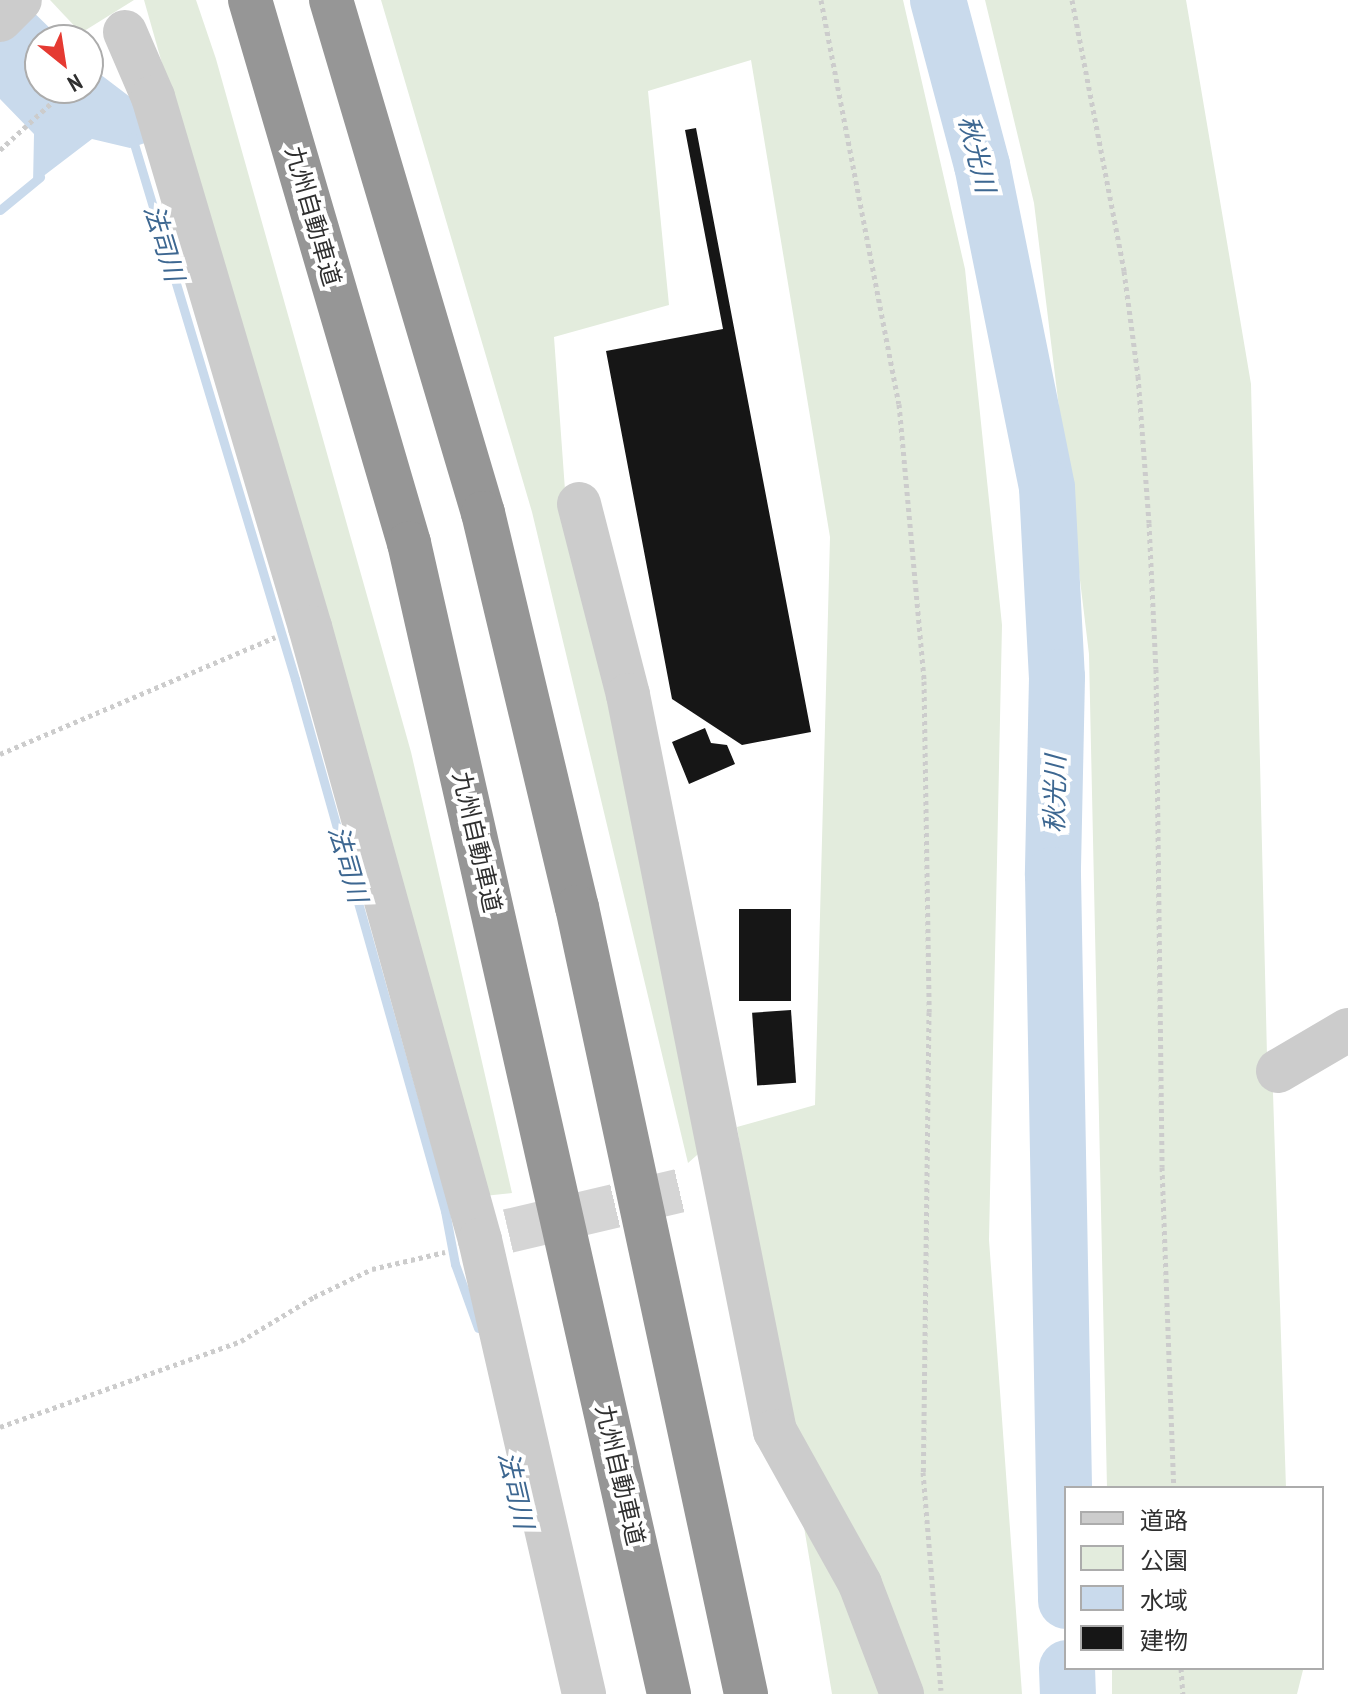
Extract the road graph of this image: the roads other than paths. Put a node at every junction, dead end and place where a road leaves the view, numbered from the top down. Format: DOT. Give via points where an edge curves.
graph roads {
  1 [pos="20,0"];
  2 [pos="250,0"];
  3 [pos="331,0"];
  4 [pos="0,20"];
  5 [pos="125,32"];
  6 [pos="579,504"];
  7 [pos="1348,1030"];
  8 [pos="1278,1071"];
  9 [pos="584,1694"];
  10 [pos="669,1694"];
  11 [pos="746,1694"];
  12 [pos="902,1694"];
  1 -- 4 [label="street"];
  2 -- 10 [label="highway, 九州自動車道" via="409,543"];
  3 -- 11 [label="highway" via="483,513 577,907"];
  5 -- 9 [label="street" via="153,97 494,1236"];
  6 -- 12 [label="street" via="628,695 711,1183 775,1431 860,1584"];
  7 -- 8 [label="street"];
}
